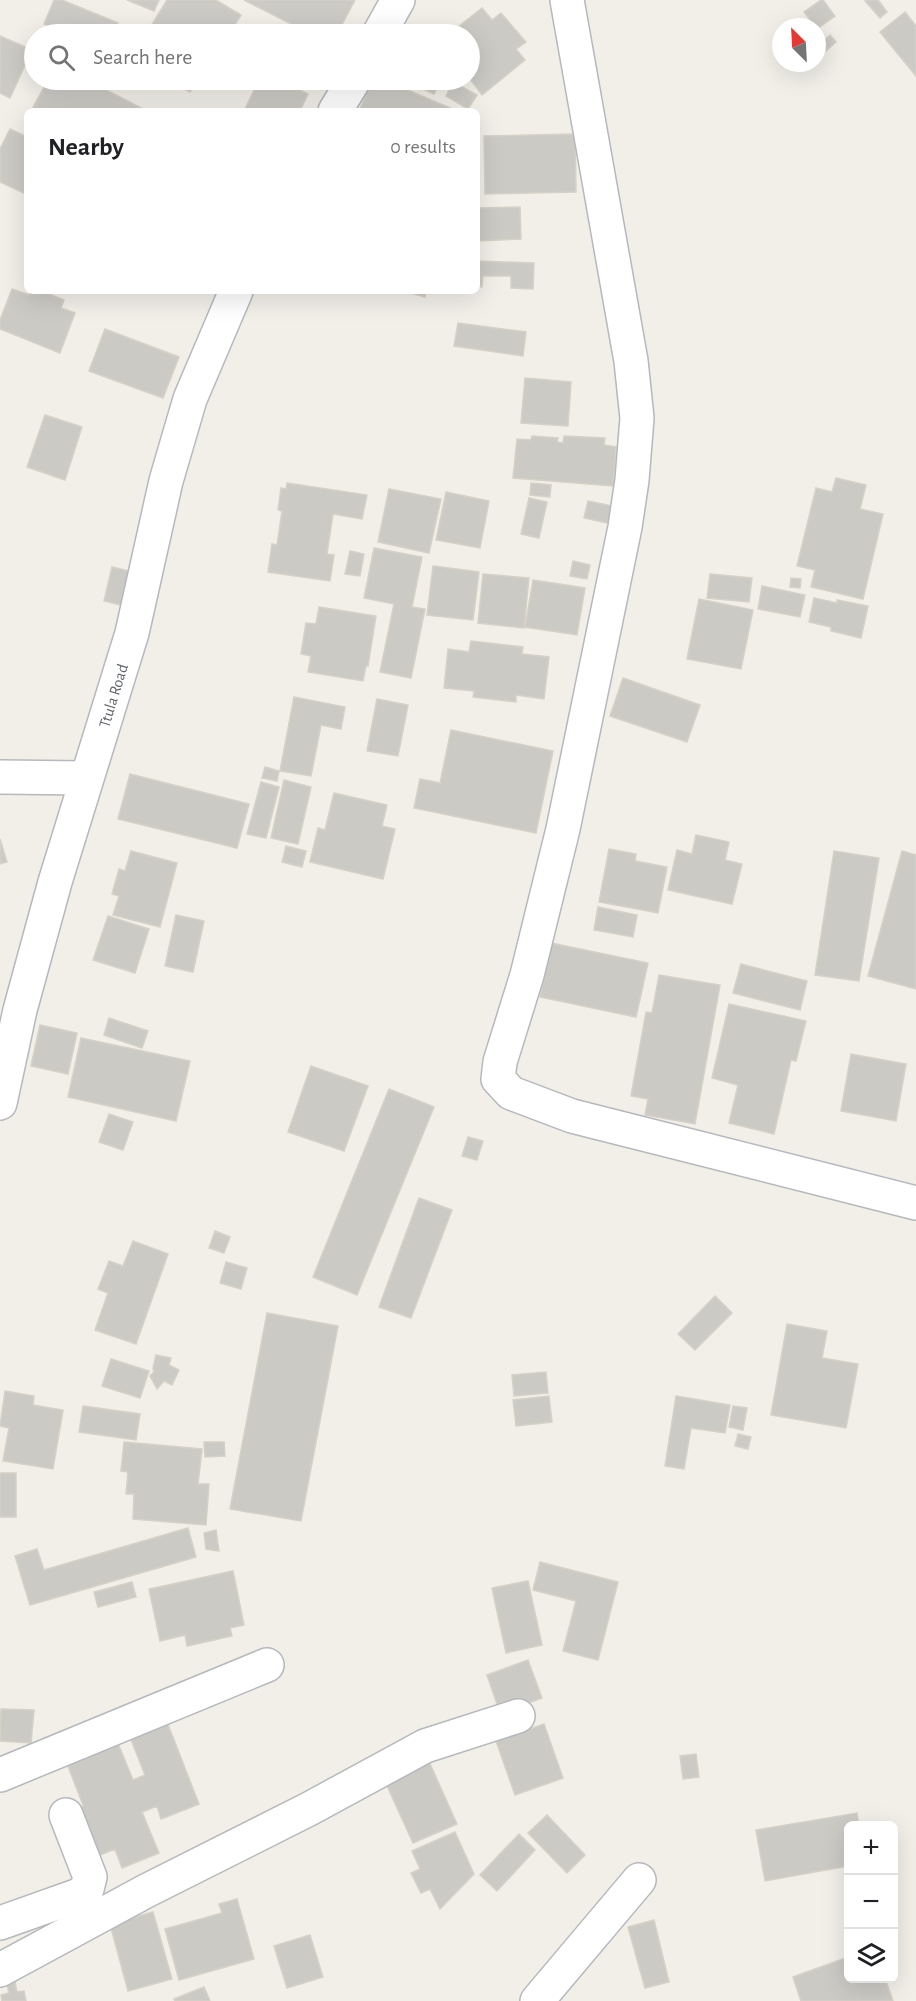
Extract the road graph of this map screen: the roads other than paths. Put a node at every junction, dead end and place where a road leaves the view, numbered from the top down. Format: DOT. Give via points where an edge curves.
graph roads {
  1 [pos="398,0"];
  2 [pos="567,0"];
  3 [pos="385,24"];
  4 [pos="348,90"];
  5 [pos="337,108"];
  6 [pos="235,294"];
  7 [pos="0,777"];
  8 [pos="86,778"];
  9 [pos="0,1103"];
  10 [pos="916,1203"];
  11 [pos="267,1665"];
  12 [pos="518,1716"];
  13 [pos="0,1775"];
  14 [pos="66,1815"];
  15 [pos="639,1880"];
  16 [pos="0,1923"];
  17 [pos="0,1970"];
  18 [pos="537,2001"];
  1 -- 3 [label="street"];
  2 -- 10 [label="street" via="631,361 637,418 625,527 563,829 498,1079 511,1093 572,1116"];
  4 -- 5 [label="street"];
  6 -- 8 [label="street, Ttula Road" via="190,399 166,481 132,633"];
  7 -- 8 [label="street"];
  8 -- 9 [label="street, Ttula Road" via="20,1010"];
  11 -- 13 [label="street"];
  12 -- 17 [label="street" via="425,1746"];
  14 -- 16 [label="street" via="90,1877 87,1889 80,1895"];
  15 -- 18 [label="street"];
}
